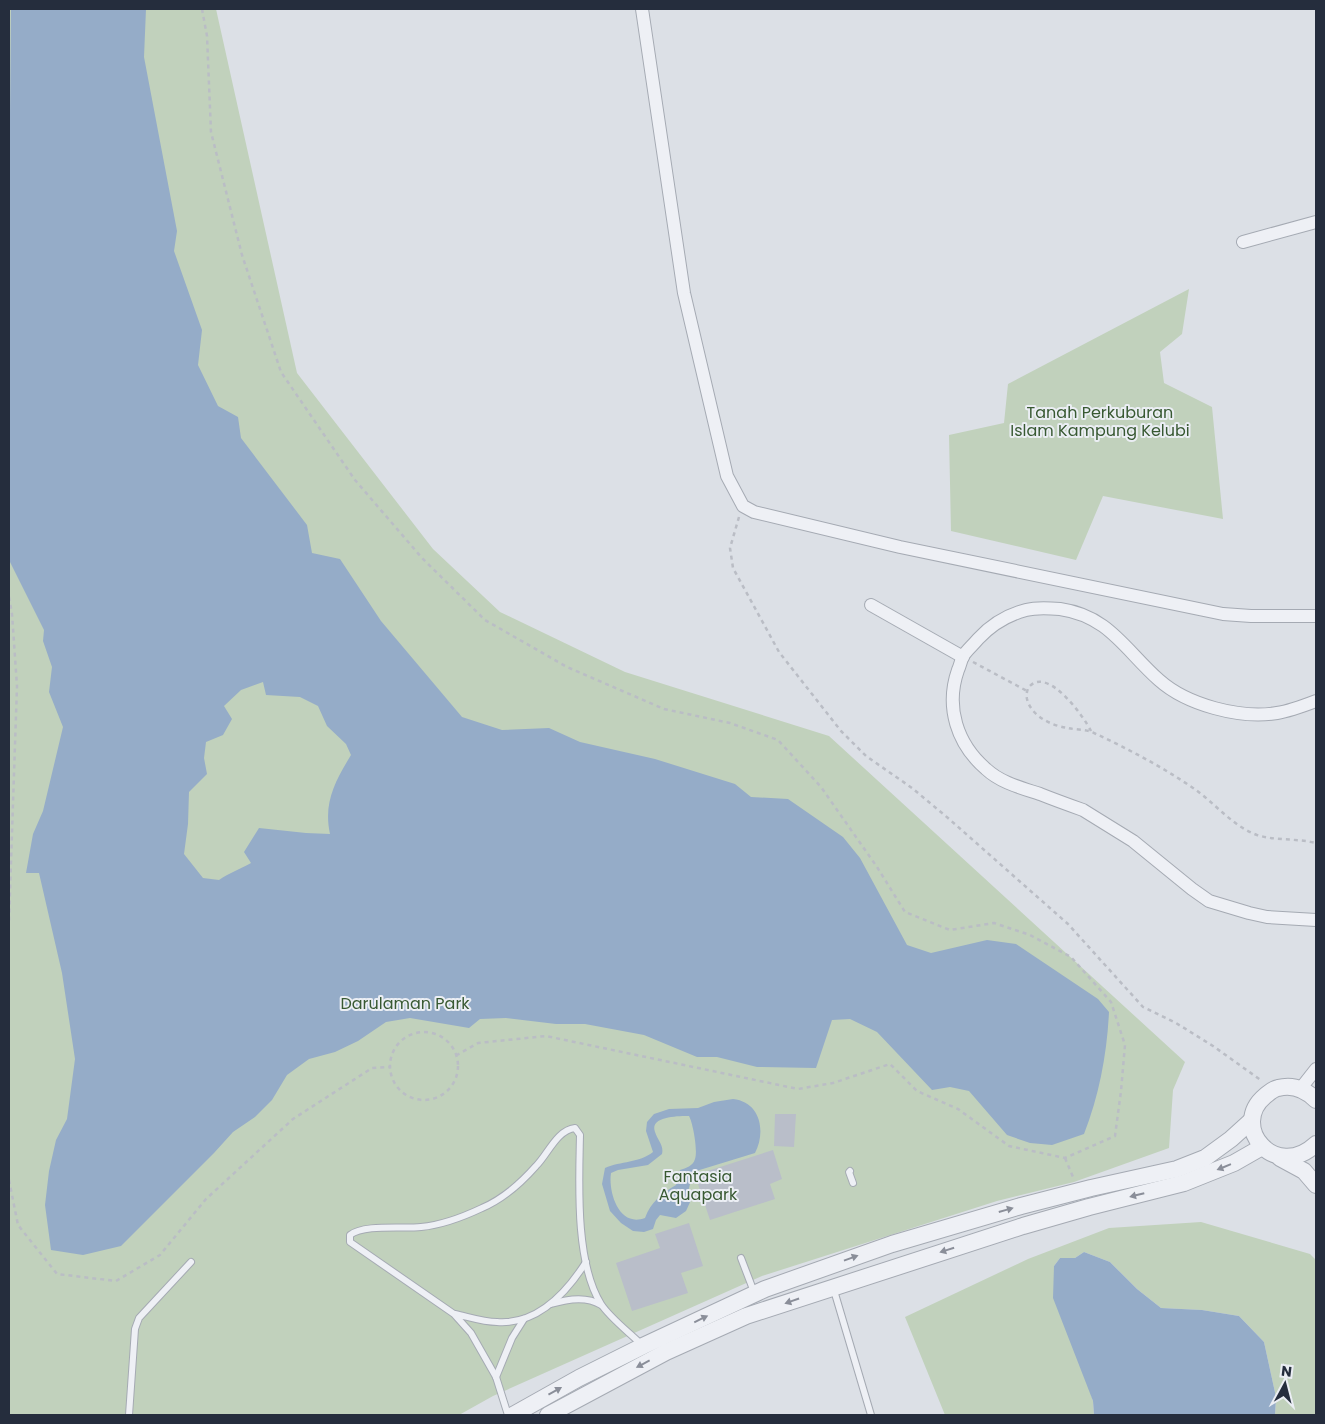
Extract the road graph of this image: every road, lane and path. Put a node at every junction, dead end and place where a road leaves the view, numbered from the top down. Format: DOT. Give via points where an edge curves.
graph roads {
  1 [pos="202,9"];
  2 [pos="642,9"];
  3 [pos="1316,222"];
  4 [pos="1243,242"];
  5 [pos="743,506"];
  6 [pos="9,597"];
  7 [pos="871,605"];
  8 [pos="1316,616"];
  9 [pos="962,657"];
  10 [pos="1027,691"];
  11 [pos="1316,701"];
  12 [pos="1091,731"];
  13 [pos="1316,842"];
  14 [pos="1316,920"];
  15 [pos="9,921"];
  16 [pos="457,1055"];
  17 [pos="390,1066"];
  18 [pos="1316,1069"];
  19 [pos="1300,1088"];
  20 [pos="1273,1089"];
  21 [pos="1316,1100"];
  22 [pos="1252,1120"];
  23 [pos="1316,1144"];
  24 [pos="1262,1147"];
  25 [pos="1277,1156"];
  26 [pos="1065,1158"];
  27 [pos="850,1171"];
  28 [pos="9,1180"];
  29 [pos="853,1183"];
  30 [pos="1316,1185"];
  31 [pos="1077,1192"];
  32 [pos="741,1258"];
  33 [pos="191,1262"];
  34 [pos="586,1262"];
  35 [pos="833,1287"];
  36 [pos="755,1294"];
  37 [pos="549,1304"];
  38 [pos="603,1306"];
  39 [pos="454,1314"];
  40 [pos="524,1319"];
  41 [pos="643,1346"];
  42 [pos="496,1377"];
  43 [pos="129,1415"];
  44 [pos="508,1415"];
  45 [pos="513,1415"];
  46 [pos="548,1415"];
  47 [pos="871,1415"];
  1 -- 26 [label="path" via="207,36 211,132 242,255 281,372 356,480 422,558 485,620 567,667 664,709 730,723 778,740 821,787 905,912 950,930 994,923 1030,935 1072,957 1111,1002 1125,1045 1115,1136"];
  2 -- 5 [label="street" via="684,293 727,476"];
  3 -- 4 [label="street"];
  5 -- 8 [label="street" via="761,514 900,547 1159,602 1232,615"];
  5 -- 20 [label="path" via="730,548 733,568 779,652 842,731 866,756 912,788 1053,910 1142,1007 1214,1046"];
  6 -- 15 [label="path" via="17,686"];
  7 -- 9 [label="street"];
  9 -- 10 [label="path"];
  9 -- 11 [label="street" via="982,635 1010,615 1027,610 1073,611 1105,627 1158,680 1196,702 1233,712 1266,714 1289,711"];
  9 -- 14 [label="street" via="952,690 953,712 967,749 986,769 1006,782 1094,816 1133,841 1210,900 1249,913"];
  10 -- 12 [label="path" via="1029,704 1042,719 1066,728"];
  10 -- 12 [label="path" via="1039,681 1053,686 1077,710"];
  12 -- 13 [label="path" via="1172,774 1256,834"];
  16 -- 17 [label="path" via="448,1041 441,1037 433,1033 417,1033 397,1045"];
  16 -- 17 [label="path" via="458,1072 451,1088 430,1100 405,1095 394,1083"];
  16 -- 26 [label="path" via="478,1043 546,1036 798,1089 832,1083 890,1064 917,1091 958,1109 1009,1146"];
  17 -- 28 [label="path" via="372,1068 293,1119 206,1200 160,1255 116,1281 58,1274 18,1225"];
  18 -- 19 [label="street"];
  19 -- 20 [label="street"];
  19 -- 21 [label="street"];
  20 -- 22 [label="street" via="1258,1102"];
  22 -- 24 [label="street" via="1254,1135"];
  22 -- 31 [label="street" via="1231,1139 1195,1162"];
  23 -- 25 [label="street" via="1294,1157"];
  24 -- 25 [label="street"];
  24 -- 35 [label="street, one-way" via="1234,1163 1184,1183 1023,1226"];
  25 -- 30 [label="street" via="1304,1171"];
  26 -- 31 [label="path"];
  27 -- 29 [label="lane"];
  36 -- 31 [label="street, one-way" via="892,1244"];
  32 -- 36 [label="lane"];
  33 -- 43 [label="lane" via="139,1318 135,1330"];
  34 -- 37 [label="lane" via="578,1276"];
  34 -- 38 [label="lane" via="595,1294"];
  34 -- 39 [label="lane" via="579,1200 580,1135 576,1128 567,1129 537,1166 500,1199 484,1208 432,1225 355,1231 350,1235 350,1242"];
  35 -- 46 [label="street, one-way" via="746,1316 666,1352"];
  35 -- 47 [label="lane"];
  41 -- 36 [label="street, one-way"];
  37 -- 38 [label="lane" via="581,1299"];
  37 -- 40 [label="lane"];
  38 -- 41 [label="lane"];
  39 -- 40 [label="lane" via="499,1322"];
  39 -- 42 [label="lane" via="471,1333"];
  40 -- 42 [label="lane" via="512,1338"];
  45 -- 41 [label="street, one-way"];
  42 -- 44 [label="lane"];
}
